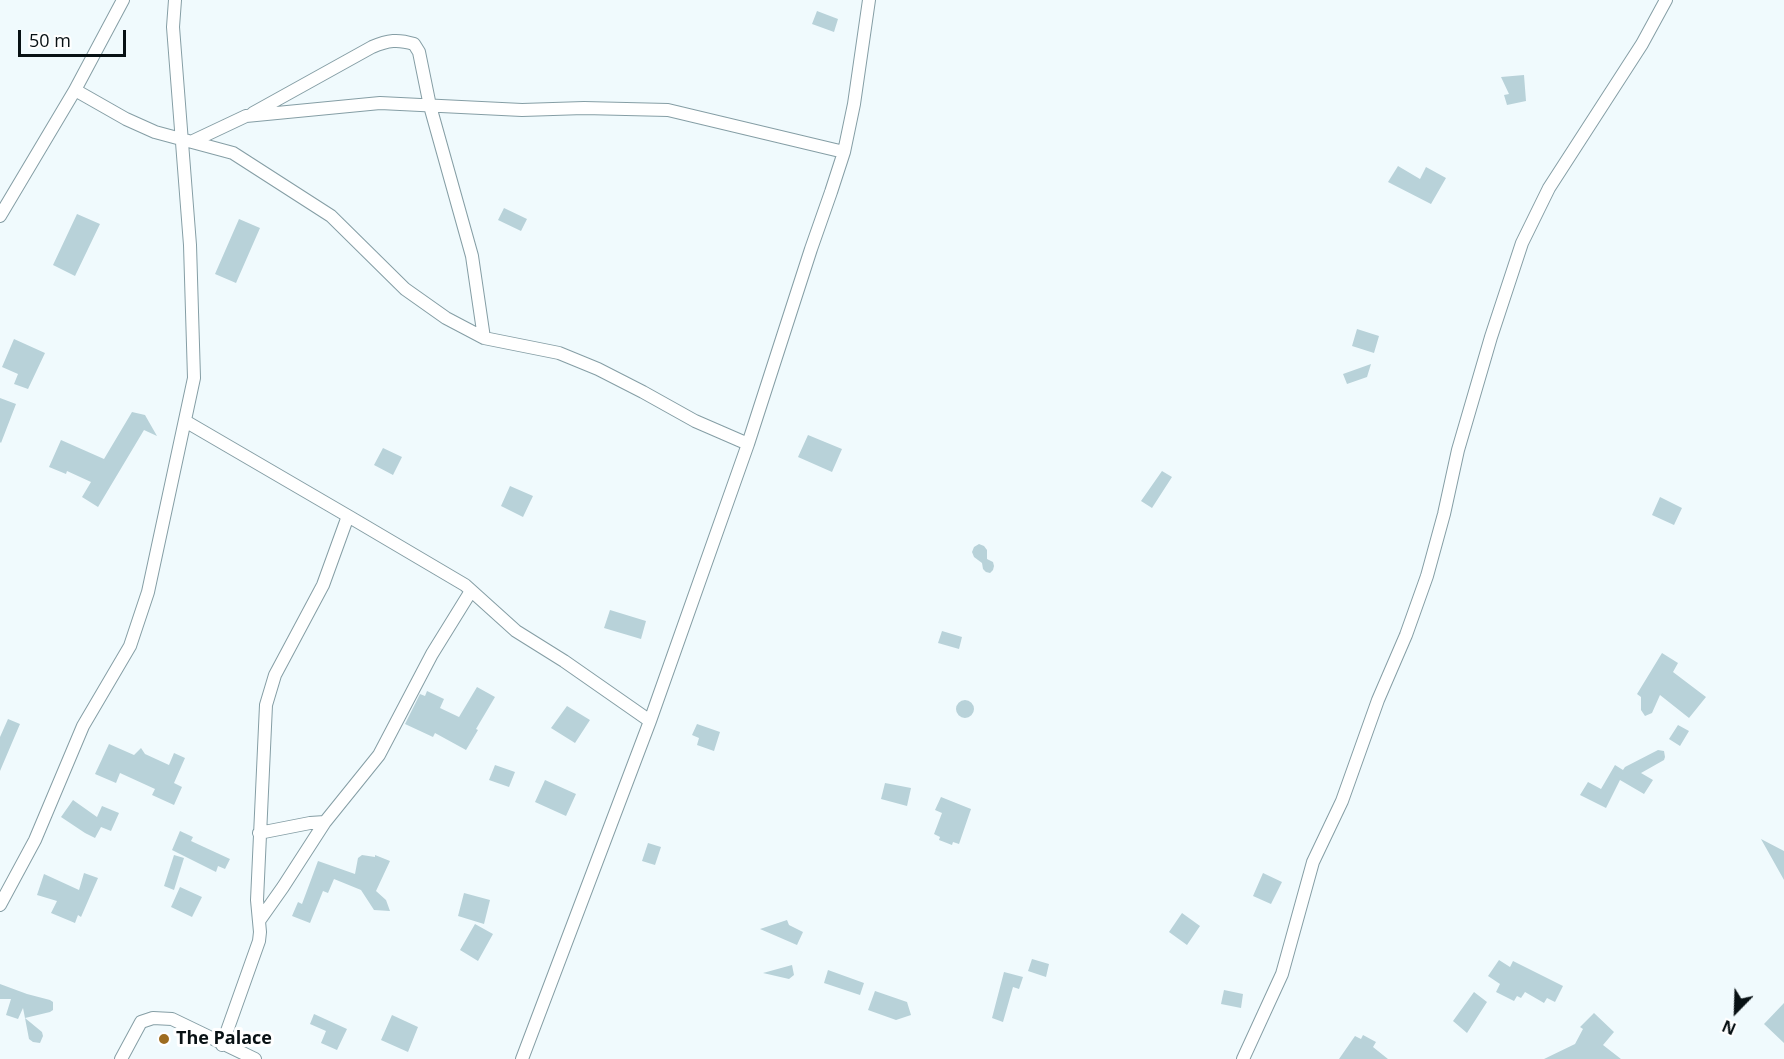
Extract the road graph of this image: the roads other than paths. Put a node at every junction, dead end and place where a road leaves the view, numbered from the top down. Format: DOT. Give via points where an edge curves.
graph roads {
  1 [pos="123,0"];
  2 [pos="175,0"];
  3 [pos="869,0"];
  4 [pos="1666,0"];
  5 [pos="75,90"];
  6 [pos="430,106"];
  7 [pos="246,116"];
  8 [pos="187,140"];
  9 [pos="844,152"];
  10 [pos="0,216"];
  11 [pos="484,338"];
  12 [pos="185,421"];
  13 [pos="748,444"];
  14 [pos="348,516"];
  15 [pos="471,591"];
  16 [pos="650,721"];
  17 [pos="325,822"];
  18 [pos="260,833"];
  19 [pos="0,905"];
  20 [pos="258,921"];
  21 [pos="222,1045"];
  22 [pos="121,1059"];
  23 [pos="255,1059"];
  24 [pos="522,1059"];
  25 [pos="1244,1059"];
  1 -- 5 [label="street"];
  2 -- 8 [label="street" via="173,27"];
  3 -- 9 [label="street"];
  4 -- 25 [label="street" via="1549,188 1522,243 1487,348 1427,576 1342,801 1313,862 1282,974"];
  5 -- 8 [label="street" via="155,132"];
  5 -- 10 [label="street"];
  6 -- 7 [label="street" via="380,103"];
  6 -- 7 [label="street" via="419,52 414,44 400,40 372,47"];
  6 -- 9 [label="street" via="668,110"];
  6 -- 11 [label="street" via="472,256"];
  7 -- 8 [label="street"];
  8 -- 11 [label="street" via="233,153 331,216 405,289 446,318"];
  8 -- 12 [label="street" via="194,378"];
  9 -- 13 [label="street"];
  11 -- 13 [label="street" via="559,353 643,392 695,422"];
  12 -- 14 [label="street"];
  12 -- 19 [label="street" via="148,592 130,646 83,726 35,840"];
  13 -- 16 [label="street"];
  14 -- 15 [label="street"];
  14 -- 18 [label="street" via="323,585 270,690"];
  15 -- 16 [label="street" via="516,631"];
  15 -- 17 [label="street" via="432,654 379,755"];
  16 -- 24 [label="street"];
  17 -- 18 [label="street"];
  17 -- 20 [label="street"];
  18 -- 20 [label="street"];
  20 -- 21 [label="street" via="259,941"];
  21 -- 22 [label="street" via="172,1019 153,1018 141,1022"];
  21 -- 23 [label="street"];
}
